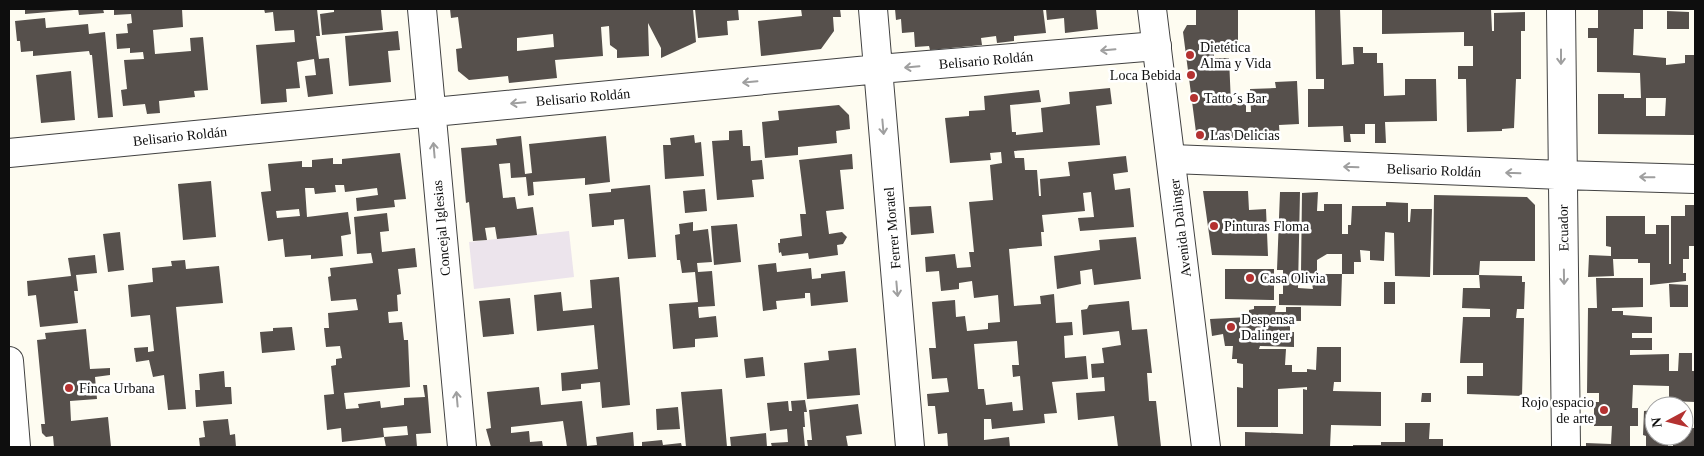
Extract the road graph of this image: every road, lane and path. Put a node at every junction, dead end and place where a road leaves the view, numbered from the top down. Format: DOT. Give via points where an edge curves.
graph roads {
  1 [pos="422,9"];
  2 [pos="873,9"];
  3 [pos="1152,9"];
  4 [pos="1561,9"];
  5 [pos="1157,46"];
  6 [pos="879,70"];
  7 [pos="430,112"];
  8 [pos="9,153"];
  9 [pos="1172,159"];
  10 [pos="1562,176"];
  11 [pos="1695,178"];
  12 [pos="9,361"];
  13 [pos="16,447"];
  14 [pos="462,447"];
  15 [pos="910,447"];
  16 [pos="1206,447"];
  17 [pos="1566,447"];
  1 -- 7 [label="street, Concejal Iglesias"];
  2 -- 6 [label="street, Ferrer Moratel"];
  3 -- 5 [label="street, Avenida Dalinger"];
  4 -- 10 [label="street, Ecuador, one-way"];
  5 -- 6 [label="street, Belisario Roldán, one-way"];
  5 -- 9 [label="street, Avenida Dalinger"];
  6 -- 7 [label="street, Belisario Roldán, one-way"];
  6 -- 15 [label="street, Ferrer Moratel, one-way"];
  7 -- 8 [label="street, Belisario Roldán"];
  14 -- 7 [label="street, Concejal Iglesias, one-way"];
  10 -- 9 [label="street, Belisario Roldán, one-way"];
  9 -- 16 [label="street, Avenida Dalinger"];
  11 -- 10 [label="street, Belisario Roldán, one-way"];
  10 -- 17 [label="street, Ecuador, one-way"];
  12 -- 13 [label="street"];
}
